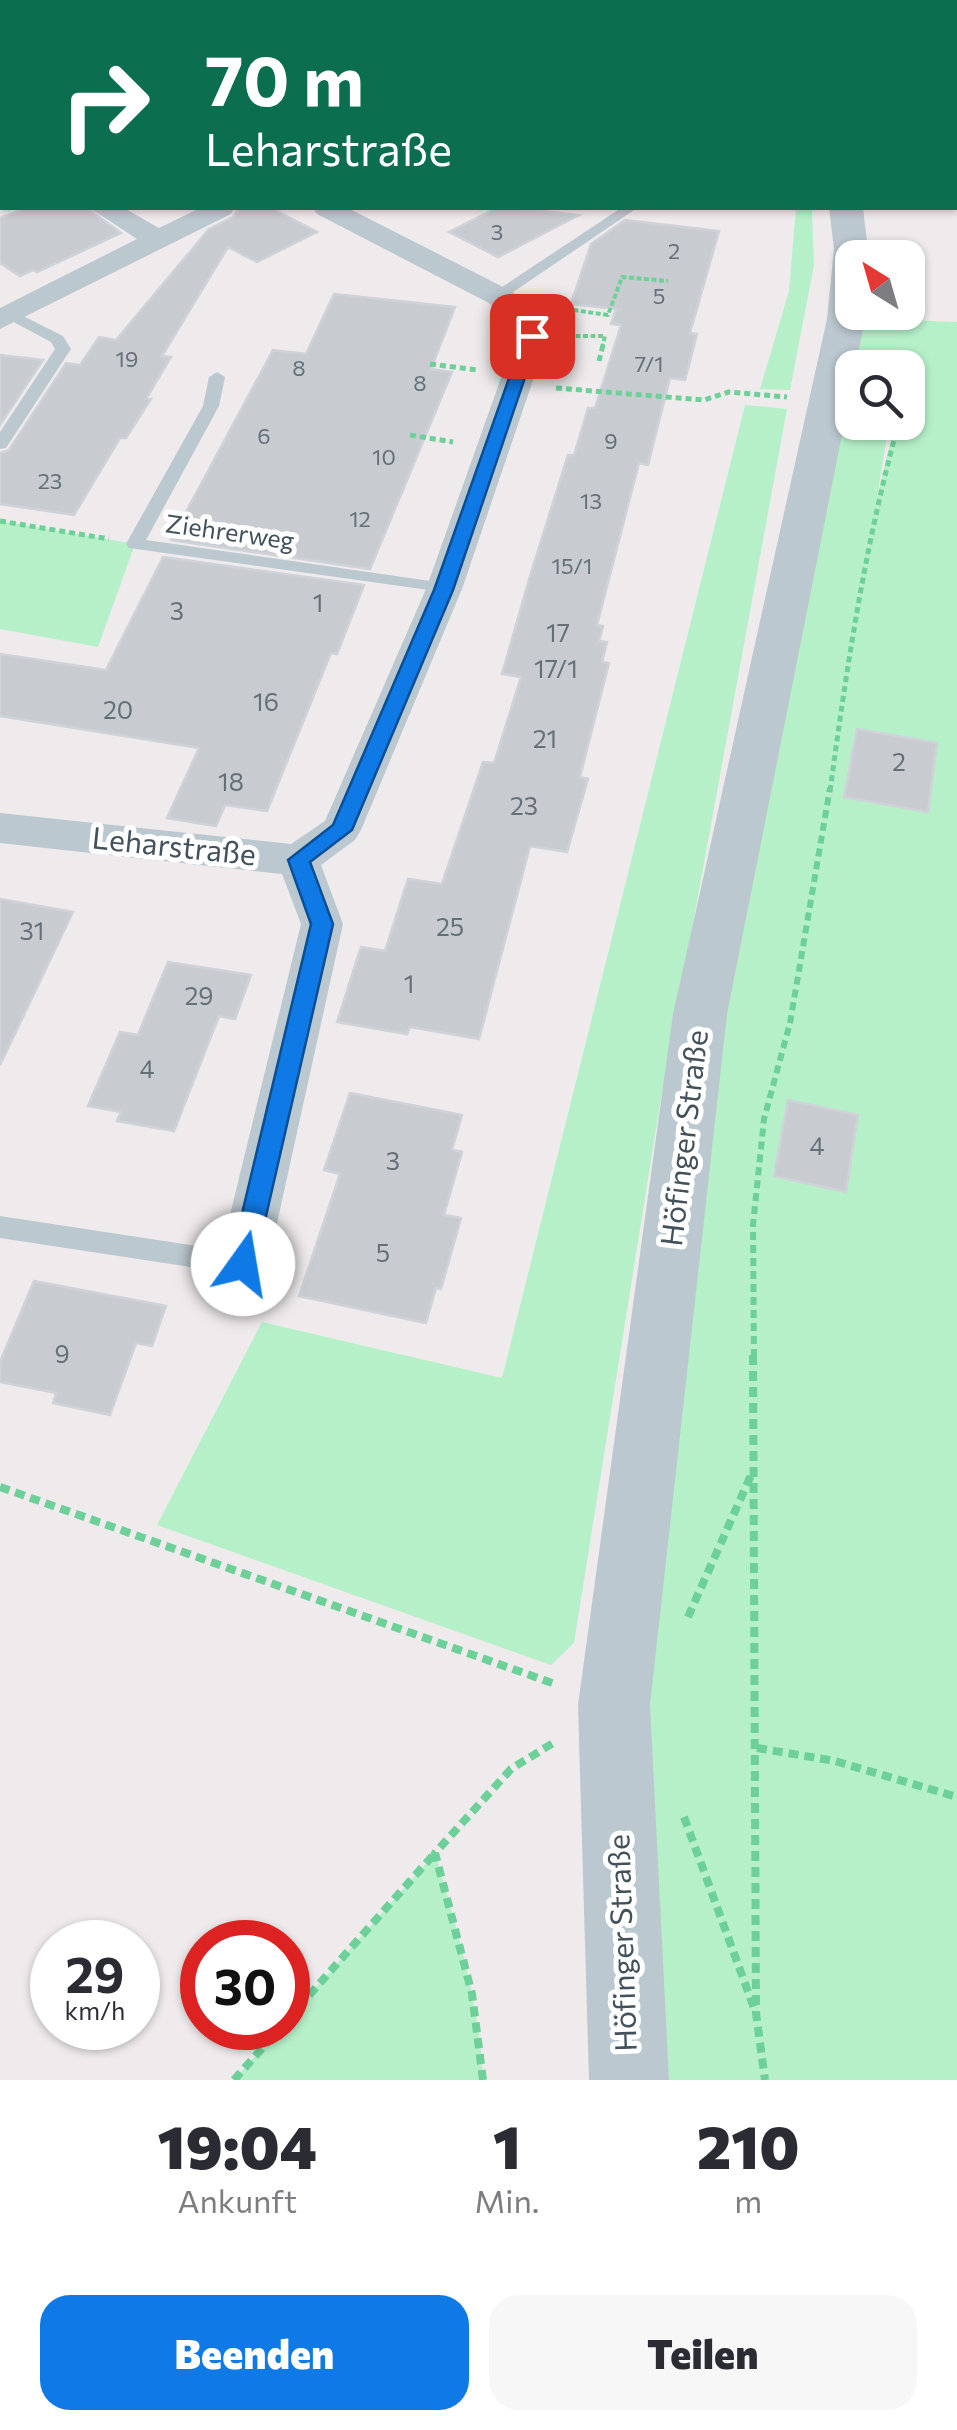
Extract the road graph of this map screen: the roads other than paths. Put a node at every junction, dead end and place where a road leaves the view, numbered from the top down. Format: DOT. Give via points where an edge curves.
graph roads {
  1 [pos="107,210"];
  2 [pos="217,210"];
  3 [pos="331,210"];
  4 [pos="628,210"];
  5 [pos="846,210"];
  6 [pos="158,239"];
  7 [pos="518,316"];
  8 [pos="6,317"];
  9 [pos="218,377"];
  10 [pos="0,444"];
  11 [pos="444,590"];
  12 [pos="0,828"];
  13 [pos="298,860"];
  14 [pos="0,1227"];
  15 [pos="243,1264"];
  16 [pos="628,2080"];
  1 -- 6 [label="street"];
  2 -- 6 [label="street"];
  3 -- 7 [label="street"];
  4 -- 7 [label="lane"];
  5 -- 16 [label="street, Höfinger Straße" via="852,250 846,319 700,1014 614,1706"];
  6 -- 8 [label="street"];
  7 -- 11 [label="street, Leharstraße" via="516,385"];
  8 -- 10 [label="lane" via="58,339 62,350"];
  9 -- 11 [label="lane, Ziehrerweg" via="211,406 134,544"];
  11 -- 13 [label="street, Leharstraße" via="342,830"];
  12 -- 13 [label="street, Leharstraße"];
  13 -- 15 [label="street" via="322,924"];
  14 -- 15 [label="lane"];
}
